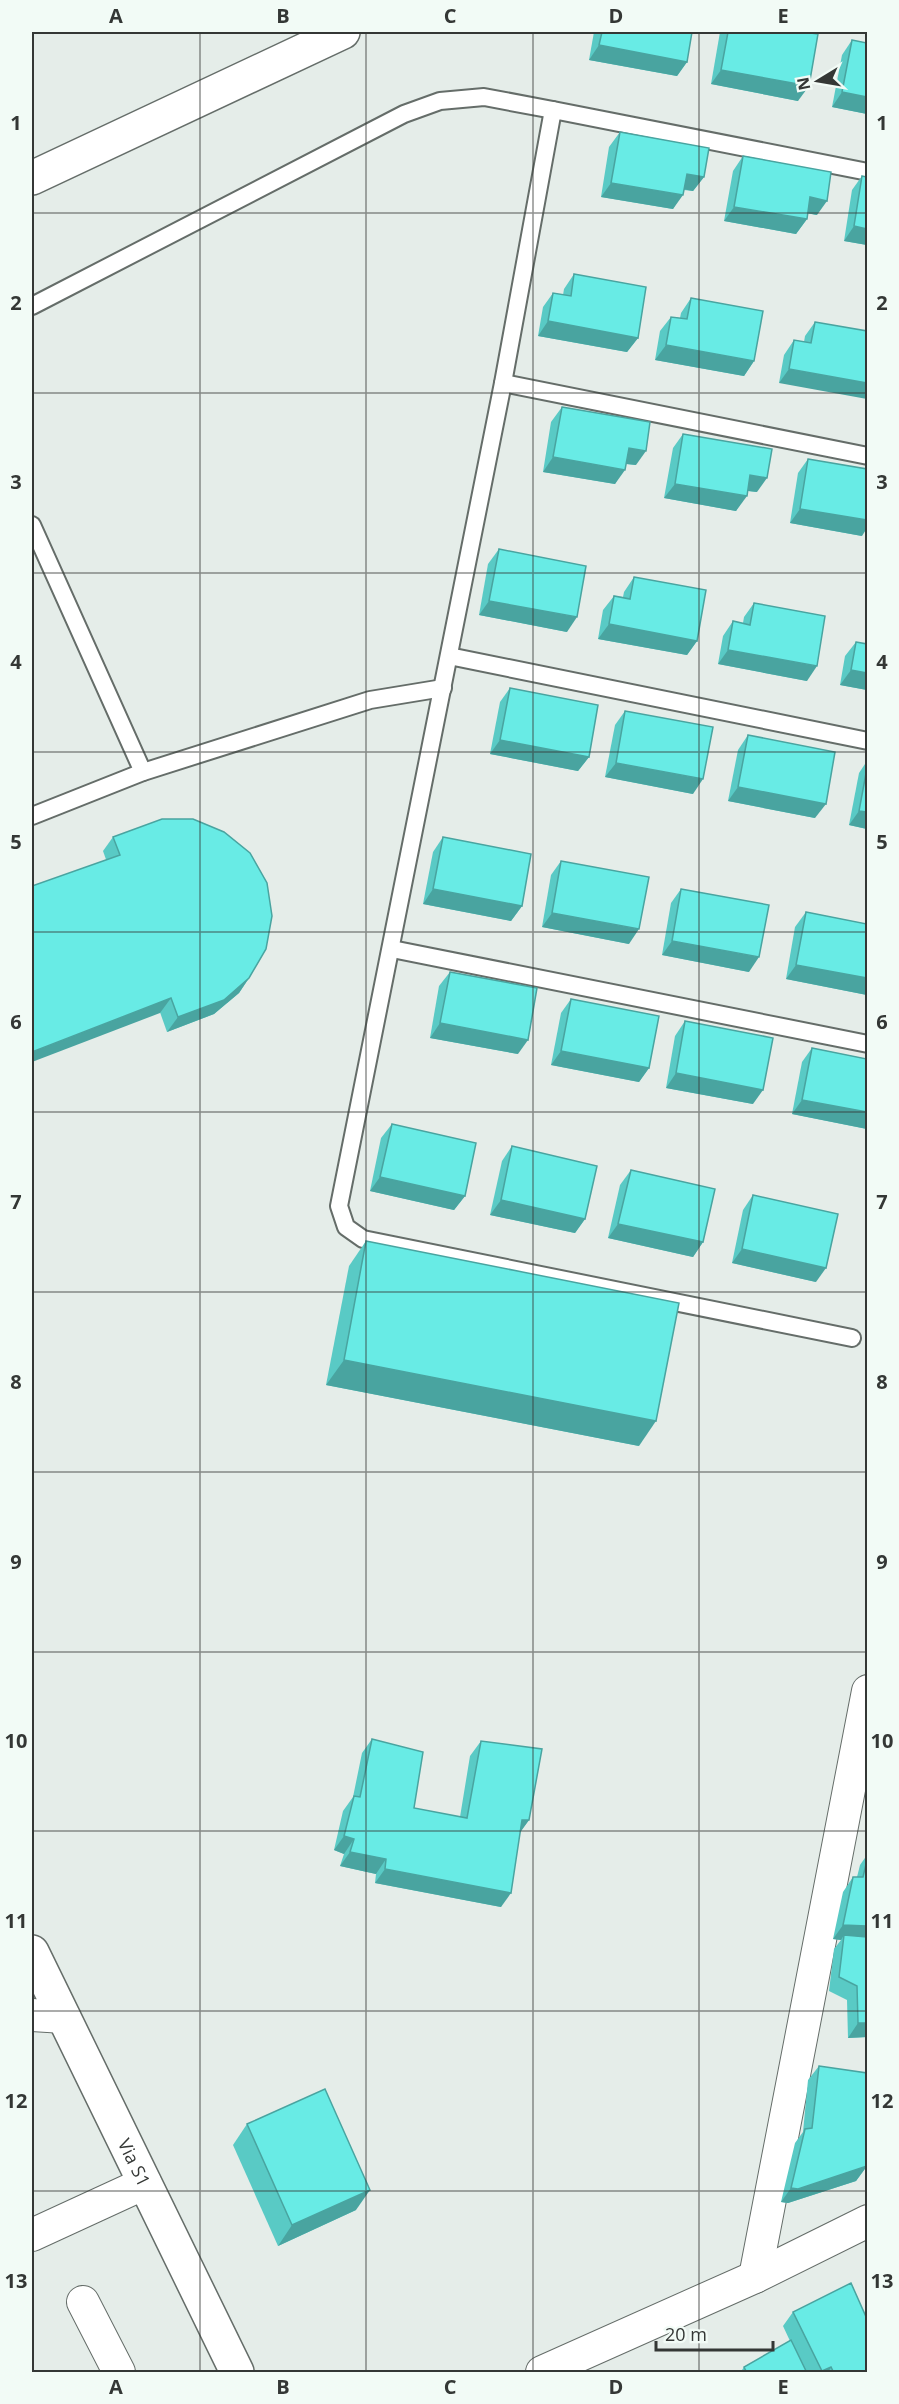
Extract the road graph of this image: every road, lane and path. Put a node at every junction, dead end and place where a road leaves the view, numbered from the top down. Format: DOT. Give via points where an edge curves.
graph roads {
  1 [pos="343,32"];
  2 [pos="552,110"];
  3 [pos="867,172"];
  4 [pos="32,178"];
  5 [pos="32,306"];
  6 [pos="503,383"];
  7 [pos="867,456"];
  8 [pos="32,525"];
  9 [pos="449,656"];
  10 [pos="443,688"];
  11 [pos="867,741"];
  12 [pos="143,772"];
  13 [pos="32,816"];
  14 [pos="392,949"];
  15 [pos="867,1044"];
  16 [pos="852,1338"];
  17 [pos="867,1691"];
  18 [pos="861,1756"];
  19 [pos="32,1952"];
  20 [pos="32,2015"];
  21 [pos="64,2018"];
  22 [pos="145,2184"];
  23 [pos="867,2221"];
  24 [pos="32,2235"];
  25 [pos="755,2277"];
  26 [pos="83,2302"];
  27 [pos="119,2373"];
  28 [pos="237,2373"];
  29 [pos="542,2373"];
  1 -- 4 [label="street"];
  2 -- 3 [label="lane"];
  2 -- 5 [label="lane" via="484,97 440,101 413,111"];
  2 -- 6 [label="lane"];
  6 -- 7 [label="lane"];
  6 -- 9 [label="lane"];
  8 -- 12 [label="lane"];
  9 -- 10 [label="lane"];
  9 -- 11 [label="lane"];
  10 -- 12 [label="lane" via="370,700"];
  10 -- 14 [label="lane"];
  12 -- 13 [label="lane"];
  14 -- 15 [label="lane"];
  14 -- 16 [label="lane" via="339,1206 346,1227 363,1239"];
  17 -- 18 [label="street"];
  18 -- 25 [label="street"];
  19 -- 21 [label="street, Via S1"];
  20 -- 21 [label="street"];
  21 -- 22 [label="street, Via S1"];
  22 -- 24 [label="street"];
  22 -- 28 [label="street, Via S1"];
  23 -- 25 [label="street"];
  25 -- 29 [label="street"];
  26 -- 27 [label="street"];
}
